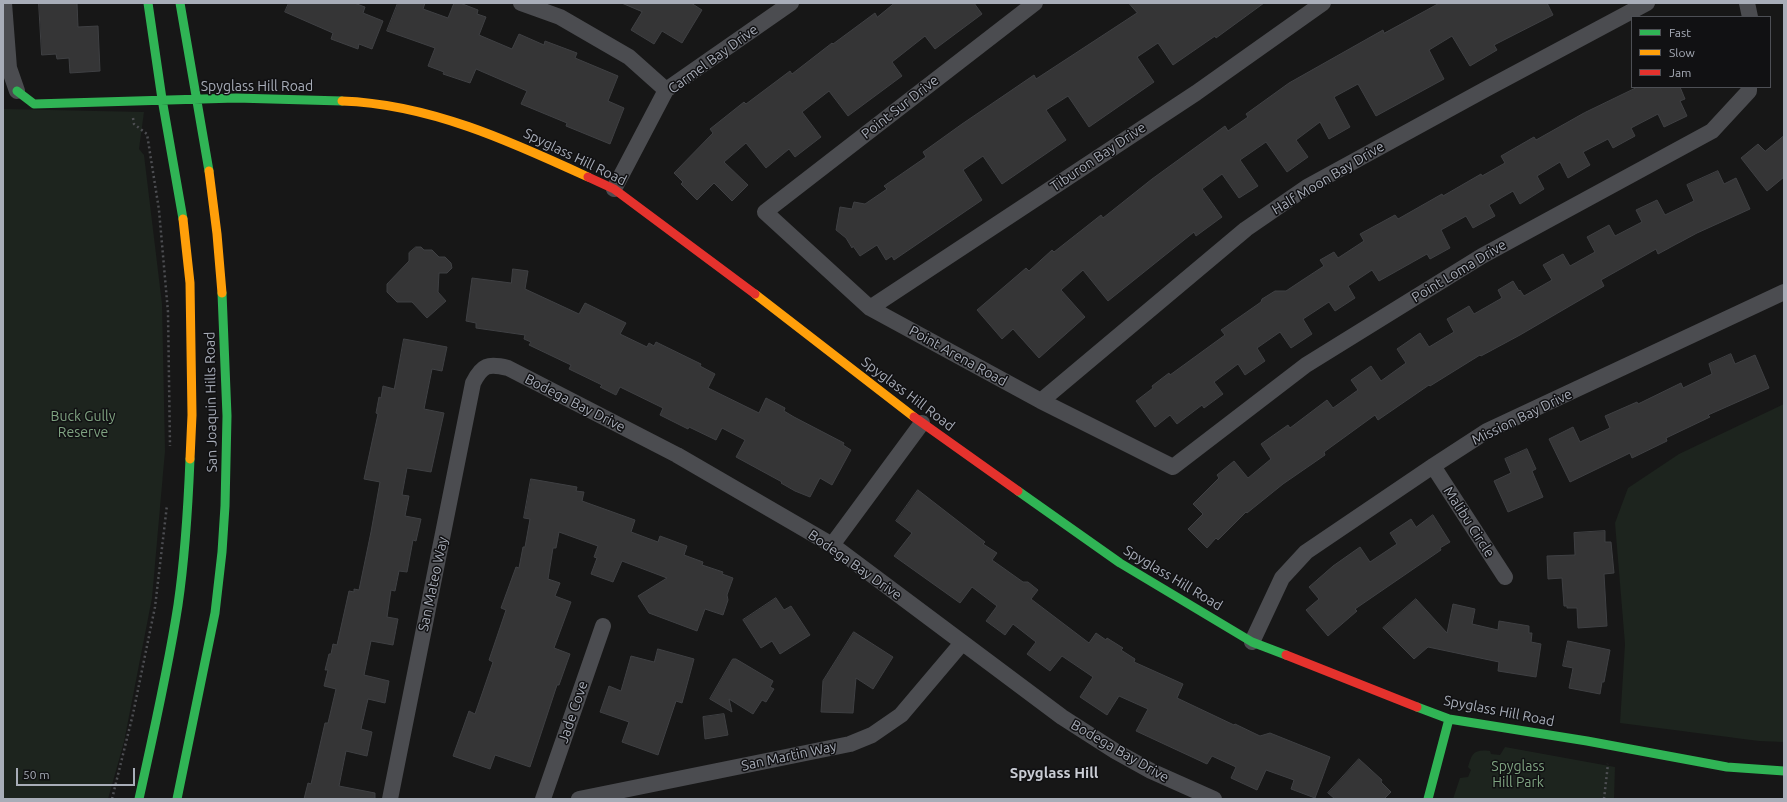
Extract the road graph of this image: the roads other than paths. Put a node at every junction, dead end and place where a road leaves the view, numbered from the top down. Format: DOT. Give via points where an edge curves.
graph roads {
  1 [pos="4,3"];
  2 [pos="148,3"];
  3 [pos="180,3"];
  4 [pos="521,3"];
  5 [pos="791,3"];
  6 [pos="1035,3"];
  7 [pos="1323,3"];
  8 [pos="1647,3"];
  9 [pos="1747,3"];
  10 [pos="1750,16"];
  11 [pos="1750,88"];
  12 [pos="666,90"];
  13 [pos="17,91"];
  14 [pos="162,99"];
  15 [pos="197,100"];
  16 [pos="614,189"];
  17 [pos="765,212"];
  18 [pos="1784,292"];
  19 [pos="870,308"];
  20 [pos="479,370"];
  21 [pos="1041,401"];
  22 [pos="922,423"];
  23 [pos="1433,466"];
  24 [pos="1173,467"];
  25 [pos="832,545"];
  26 [pos="1505,577"];
  27 [pos="603,626"];
  28 [pos="1252,642"];
  29 [pos="962,643"];
  30 [pos="1449,719"];
  31 [pos="1784,771"];
  32 [pos="645,793"];
  33 [pos="139,799"];
  34 [pos="176,799"];
  35 [pos="390,799"];
  36 [pos="543,799"];
  37 [pos="580,799"];
  38 [pos="1214,799"];
  39 [pos="1428,799"];
  1 -- 13 [label="street" via="9,68"];
  2 -- 14 [label="main road, San Joaquin Hills Road"];
  3 -- 15 [label="main road, San Joaquin Hills Road"];
  4 -- 12 [label="street" via="560,18 629,57"];
  5 -- 12 [label="street, Carmel Bay Drive"];
  6 -- 17 [label="street, Point Sur Drive"];
  7 -- 19 [label="street, Tiburon Bay Drive" via="1196,93"];
  8 -- 21 [label="street, Half Moon Bay Drive" via="1307,187 1246,229"];
  9 -- 10 [label="street"];
  11 -- 24 [label="street, Point Loma Drive" via="1712,131 1482,256 1306,365"];
  12 -- 16 [label="street, Carmel Bay Drive"];
  13 -- 14 [label="main road, Spyglass Hill Road" via="34,104"];
  14 -- 15 [label="main road, Spyglass Hill Road"];
  14 -- 33 [label="main road, San Joaquin Hills Road" via="182,212 190,283 192,415 188,498 178,604"];
  15 -- 16 [label="main road, Spyglass Hill Road" via="236,98 364,102 418,111 512,142"];
  15 -- 34 [label="main road, San Joaquin Hills Road" via="217,233 225,339 225,519 217,600 190,741"];
  16 -- 22 [label="main road, Spyglass Hill Road"];
  17 -- 19 [label="street, Point Arena Road"];
  18 -- 23 [label="street, Mission Bay Drive" via="1488,431"];
  19 -- 21 [label="street, Point Arena Road"];
  20 -- 25 [label="street, Bodega Bay Drive" via="493,364 508,368 677,455"];
  20 -- 35 [label="street, San Mateo Way" via="473,383"];
  21 -- 24 [label="street, Point Arena Road"];
  22 -- 25 [label="street"];
  22 -- 28 [label="main road, Spyglass Hill Road" via="1120,563"];
  23 -- 26 [label="street, Malibu Circle"];
  23 -- 28 [label="street, Mission Bay Drive" via="1306,552 1282,578"];
  25 -- 29 [label="street, Bodega Bay Drive"];
  27 -- 36 [label="street, Jade Cove"];
  28 -- 30 [label="main road, Spyglass Hill Road"];
  29 -- 32 [label="street, San Martin Way" via="901,715 872,735 850,744"];
  29 -- 38 [label="street, Bodega Bay Drive" via="1062,717 1114,751 1151,771"];
  30 -- 31 [label="main road, Spyglass Hill Road" via="1727,767"];
  30 -- 39 [label="main road"];
  32 -- 37 [label="street, San Martin Way" via="643,786"];
}
